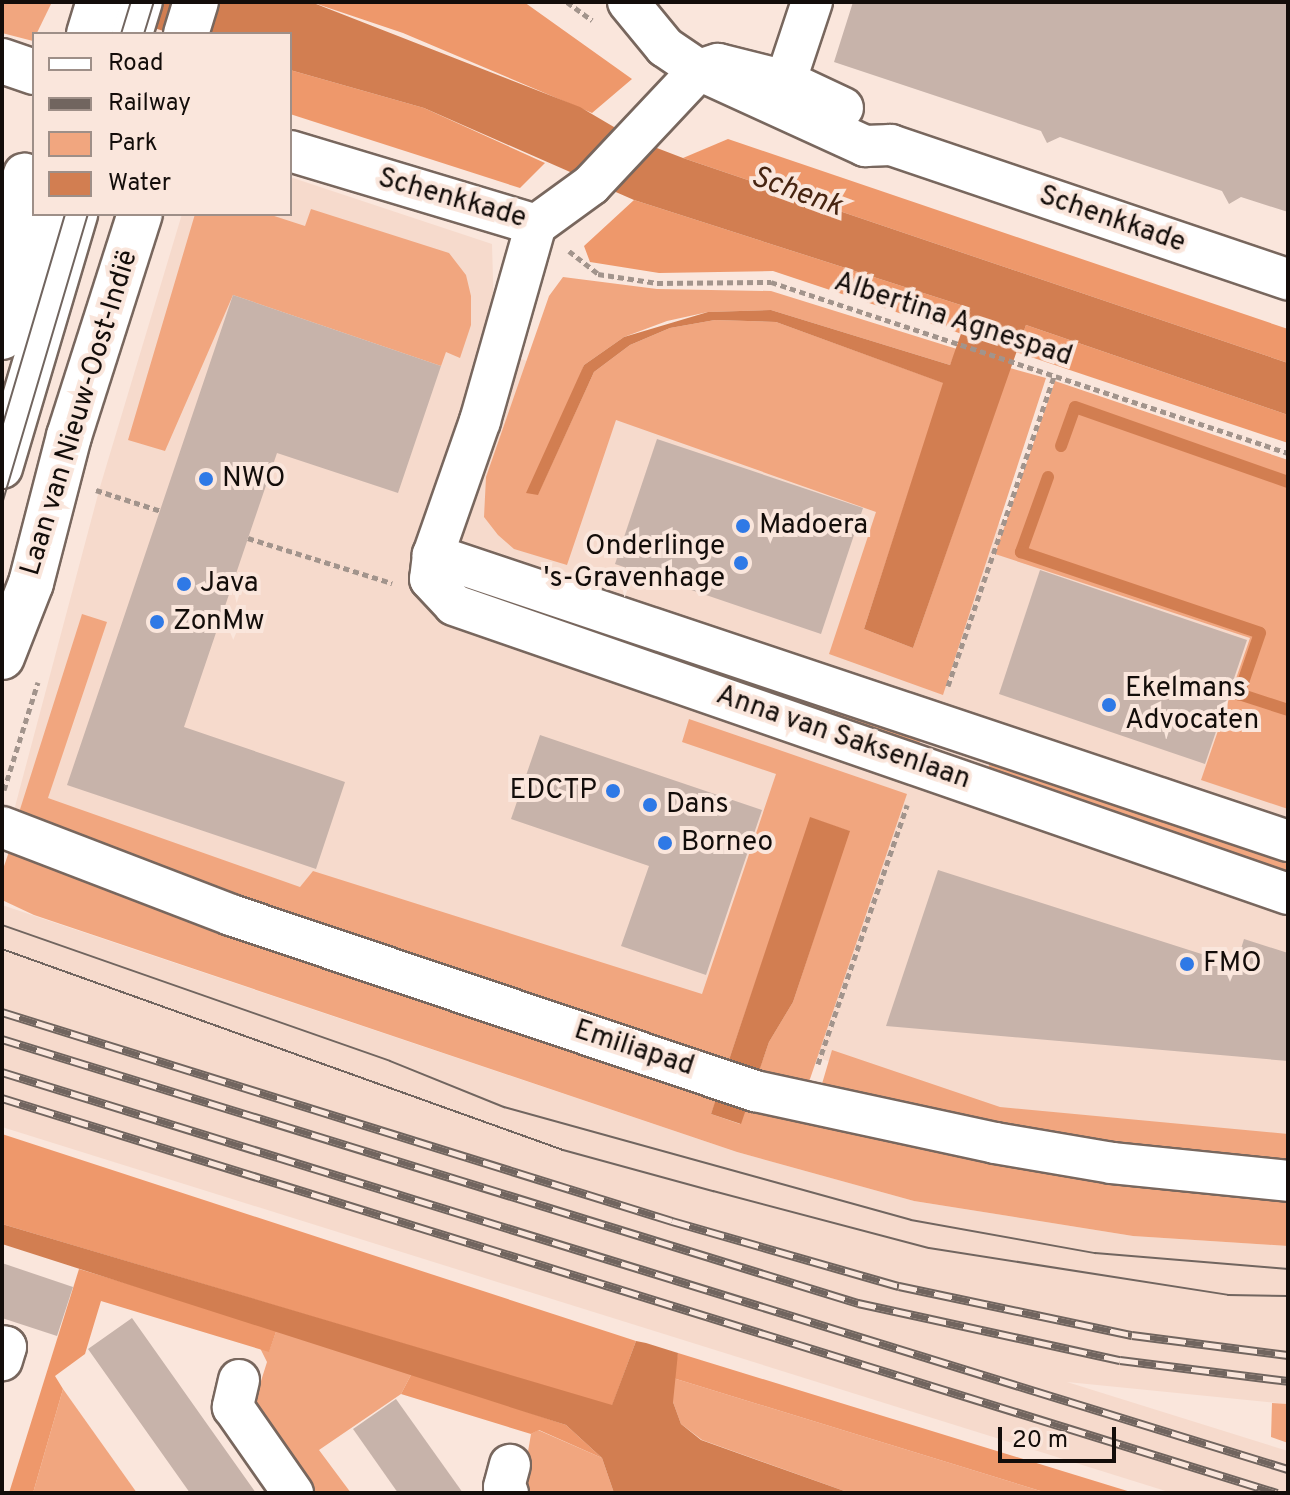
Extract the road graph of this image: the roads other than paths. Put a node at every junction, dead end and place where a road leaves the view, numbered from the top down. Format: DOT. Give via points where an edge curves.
graph roads {
  1 [pos="196,2"];
  2 [pos="628,2"];
  3 [pos="812,2"];
  4 [pos="187,32"];
  5 [pos="2,61"];
  6 [pos="699,70"];
  7 [pos="32,71"];
  8 [pos="782,95"];
  9 [pos="292,152"];
  10 [pos="20,176"];
  11 [pos="40,216"];
  12 [pos="76,216"];
  13 [pos="139,216"];
  14 [pos="536,225"];
  15 [pos="2,240"];
  16 [pos="1288,279"];
  17 [pos="2,337"];
  18 [pos="2,468"];
  19 [pos="433,555"];
  20 [pos="2,657"];
  21 [pos="2,827"];
  22 [pos="1288,841"];
  23 [pos="1288,894"];
  24 [pos="1288,1181"];
  25 [pos="2,1346"];
  26 [pos="2,1360"];
  27 [pos="239,1380"];
  28 [pos="293,1493"];
  1 -- 4 [label="main road"];
  2 -- 6 [label="street" via="665,47"];
  3 -- 8 [label="street"];
  5 -- 7 [label="main road"];
  6 -- 8 [label="street, Schenkkade" via="718,64"];
  6 -- 14 [label="street, Schenkkade" via="591,185"];
  8 -- 16 [label="street, Schenkkade" via="874,122 891,145"];
  9 -- 14 [label="street, Schenkkade"];
  10 -- 15 [label="street"];
  11 -- 17 [label="main road"];
  12 -- 18 [label="street, Laan van Nieuw-Oost-Indië"];
  13 -- 20 [label="main road, Laan van Nieuw-Oost-Indië" via="69,436 31,583"];
  14 -- 19 [label="street" via="480,421"];
  19 -- 22 [label="street, Anna van Saksenlaan"];
  19 -- 23 [label="street, Anna van Saksenlaan" via="430,579 454,605"];
  21 -- 24 [label="street, Emiliapad" via="231,915 755,1091 1024,1148"];
  25 -- 26 [label="street"];
  27 -- 28 [label="street" via="233,1407"];
}
